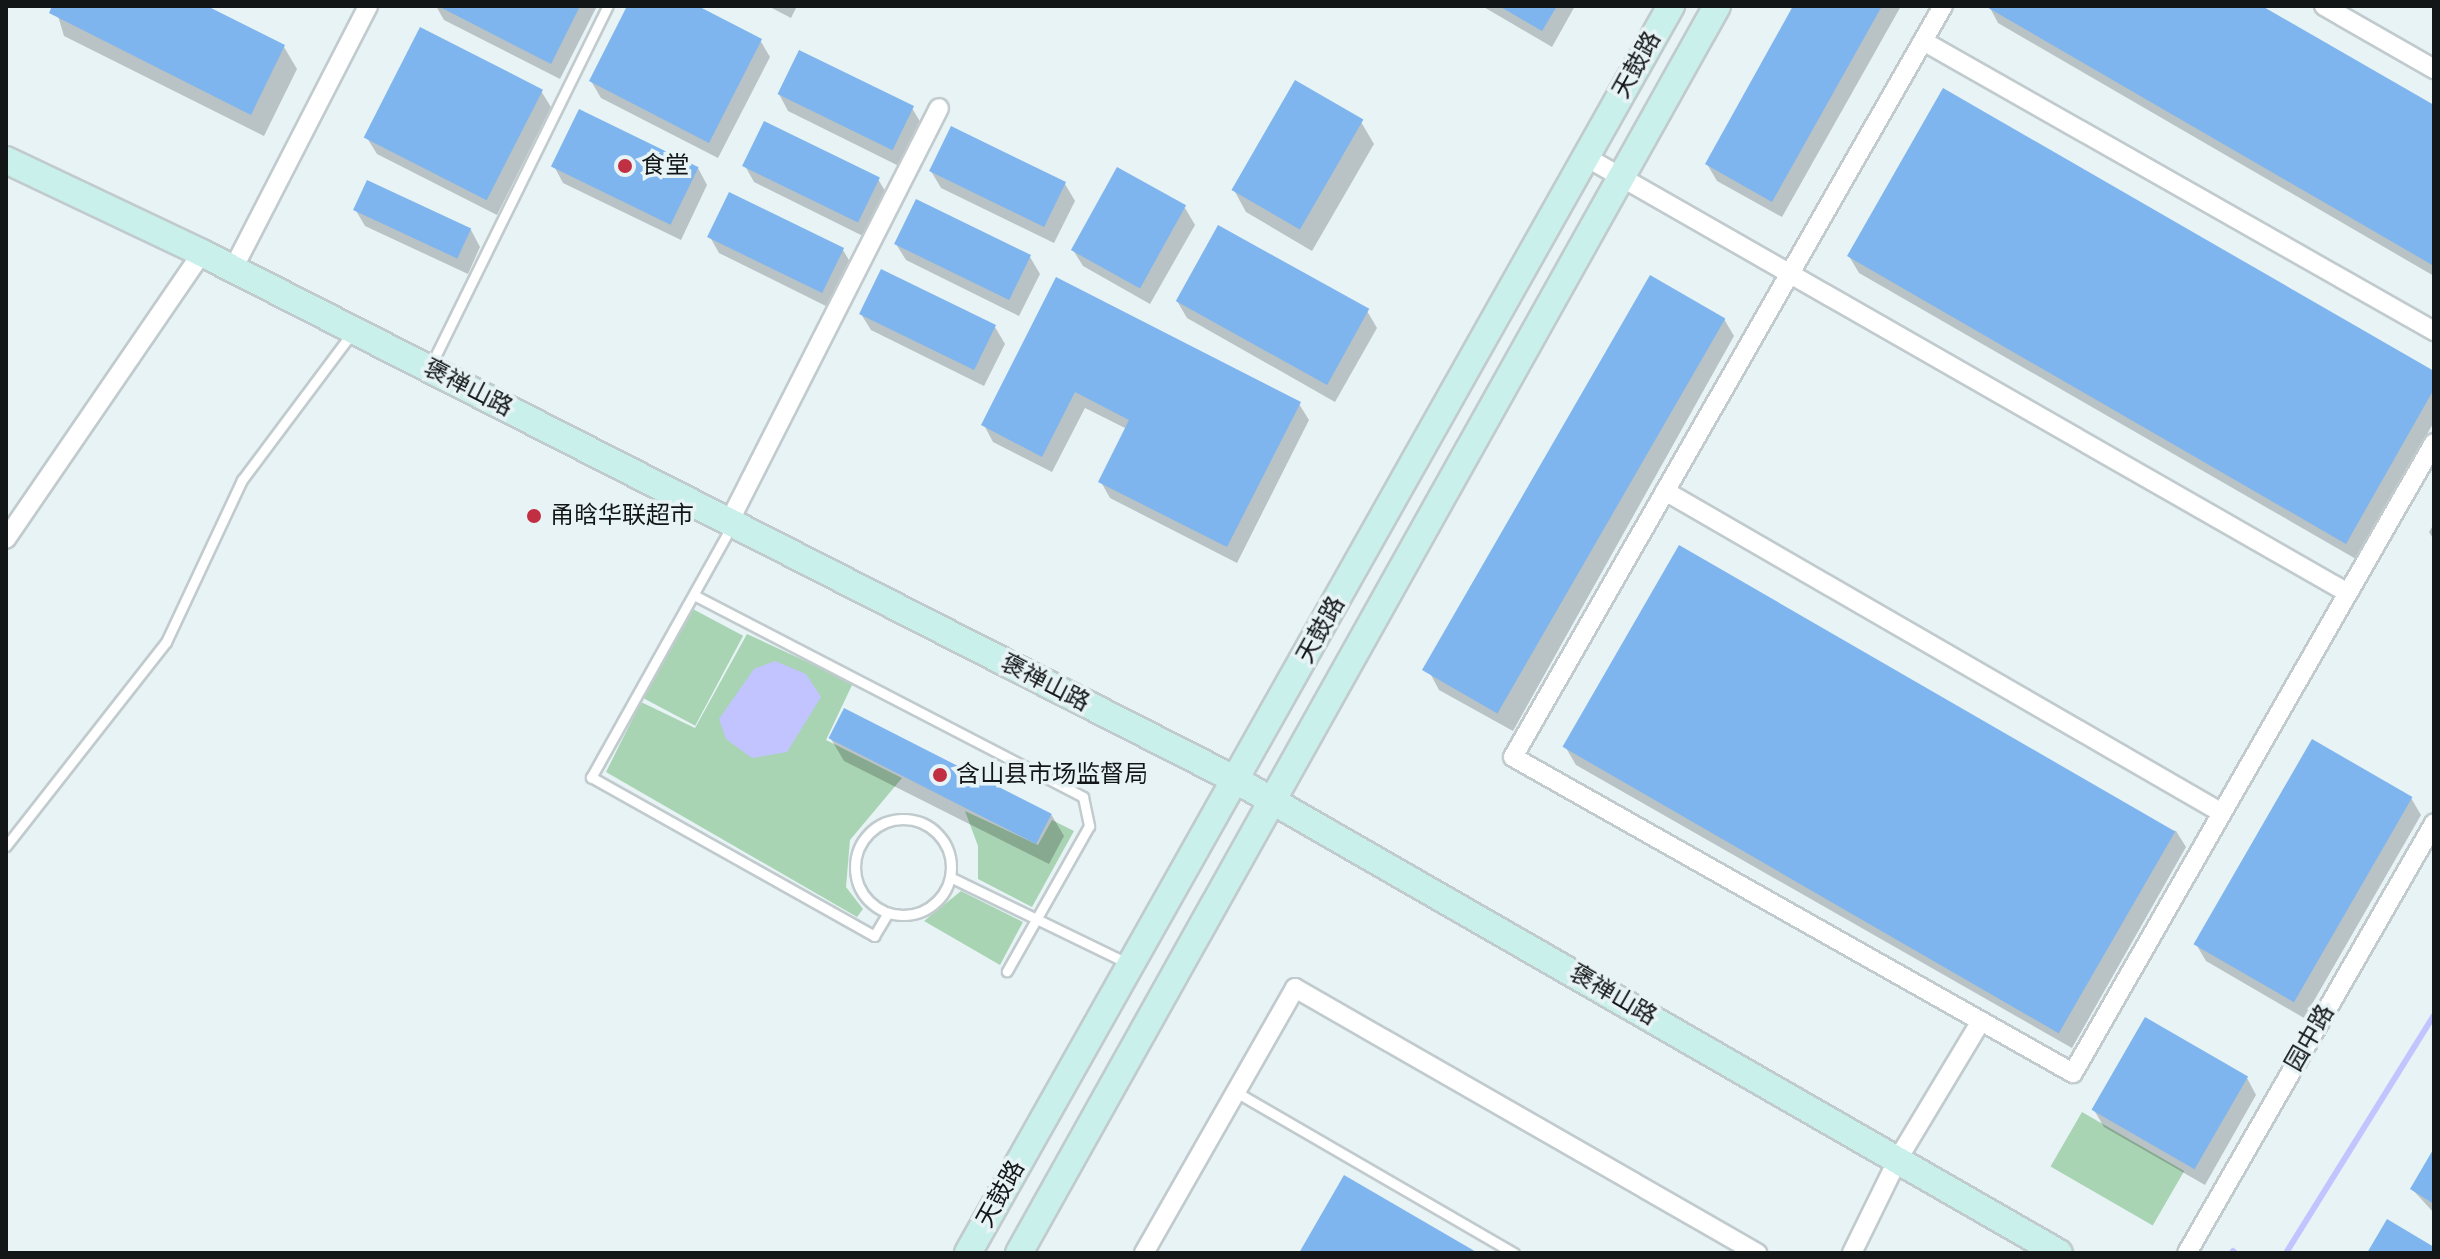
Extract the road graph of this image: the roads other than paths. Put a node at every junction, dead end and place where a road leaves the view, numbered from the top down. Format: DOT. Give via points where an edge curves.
graph roads {
  1 [pos="368,6"];
  2 [pos="608,6"];
  3 [pos="1671,6"];
  4 [pos="1717,6"];
  5 [pos="1943,6"];
  6 [pos="2324,6"];
  7 [pos="1923,41"];
  8 [pos="2434,69"];
  9 [pos="939,108"];
  10 [pos="1586,157"];
  11 [pos="6,160"];
  12 [pos="1621,177"];
  13 [pos="202,253"];
  14 [pos="233,269"];
  15 [pos="1790,273"];
  16 [pos="354,330"];
  17 [pos="2434,331"];
  18 [pos="429,369"];
  19 [pos="2434,443"];
  20 [pos="1665,491"];
  21 [pos="731,523"];
  22 [pos="6,539"];
  23 [pos="2348,593"];
  24 [pos="694,595"];
  25 [pos="1236,780"];
  26 [pos="1275,801"];
  27 [pos="2222,813"];
  28 [pos="2434,823"];
  29 [pos="6,846"];
  30 [pos="950,877"];
  31 [pos="888,913"];
  32 [pos="1036,920"];
  33 [pos="1130,964"];
  34 [pos="1007,971"];
  35 [pos="1981,1021"];
  36 [pos="1236,1092"];
  37 [pos="1898,1159"];
  38 [pos="1025,1249"];
  39 [pos="968,1253"];
  40 [pos="1144,1253"];
  41 [pos="1514,1253"];
  42 [pos="1757,1253"];
  43 [pos="1852,1253"];
  44 [pos="2059,1253"];
  45 [pos="2187,1253"];
  1 -- 14 [label="street"];
  2 -- 18 [label="lane"];
  3 -- 10 [label="main road, 天鼓路"];
  4 -- 12 [label="main road, 天鼓路"];
  5 -- 7 [label="street"];
  6 -- 8 [label="street"];
  7 -- 15 [label="street"];
  7 -- 17 [label="street"];
  9 -- 21 [label="street"];
  10 -- 12 [label="street"];
  10 -- 25 [label="main road, 天鼓路"];
  11 -- 13 [label="main road, 褒禅山路"];
  12 -- 15 [label="street"];
  12 -- 26 [label="main road, 天鼓路"];
  13 -- 14 [label="main road, 褒禅山路"];
  13 -- 22 [label="street"];
  14 -- 16 [label="main road, 褒禅山路"];
  15 -- 20 [label="street"];
  15 -- 23 [label="street"];
  16 -- 18 [label="main road, 褒禅山路"];
  16 -- 29 [label="lane" via="242,480 166,642"];
  18 -- 21 [label="main road, 褒禅山路"];
  19 -- 23 [label="street"];
  20 -- 27 [label="street"];
  20 -- 35 [label="street" via="1513,757"];
  21 -- 24 [label="lane"];
  21 -- 25 [label="main road, 褒禅山路"];
  23 -- 27 [label="street"];
  24 -- 31 [label="lane" via="591,777 874,936"];
  24 -- 32 [label="lane" via="1083,797 1089,826"];
  25 -- 26 [label="main road, 褒禅山路"];
  25 -- 33 [label="main road, 天鼓路"];
  26 -- 37 [label="main road, 褒禅山路"];
  26 -- 38 [label="main road, 天鼓路"];
  27 -- 35 [label="street" via="2073,1073"];
  28 -- 45 [label="street, 园中路"];
  30 -- 31 [label="lane" via="920,912"];
  30 -- 31 [label="lane" via="936,832 908,819 878,826 858,849 856,880"];
  30 -- 32 [label="lane"];
  32 -- 33 [label="lane"];
  32 -- 34 [label="lane"];
  33 -- 39 [label="main road, 天鼓路"];
  35 -- 37 [label="street"];
  36 -- 40 [label="street"];
  36 -- 41 [label="lane"];
  36 -- 42 [label="street" via="1295,988"];
  37 -- 43 [label="street"];
  37 -- 44 [label="main road, 褒禅山路"];
}
